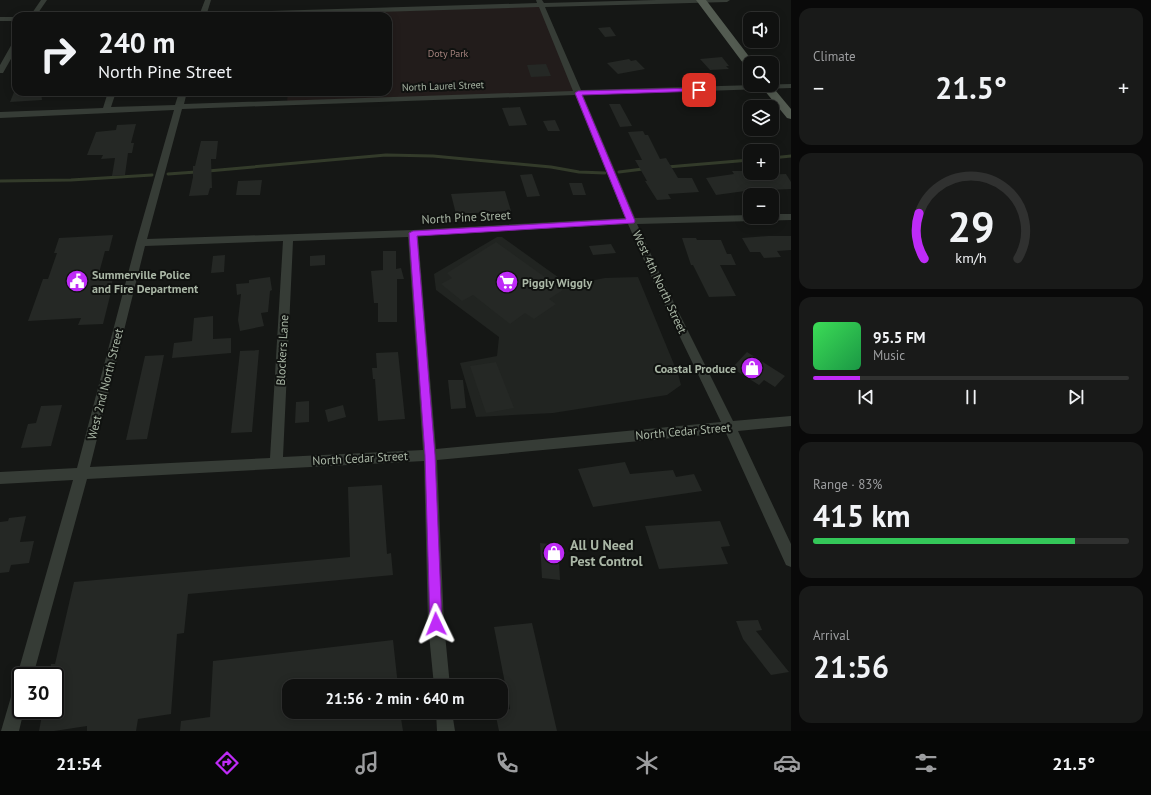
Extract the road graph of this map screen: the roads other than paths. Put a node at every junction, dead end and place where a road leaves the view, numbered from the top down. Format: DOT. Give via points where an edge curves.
graph roads {
  1 [pos="44,0"];
  2 [pos="208,0"];
  3 [pos="701,0"];
  4 [pos="727,0"];
  5 [pos="373,2"];
  6 [pos="540,3"];
  7 [pos="372,10"];
  8 [pos="36,12"];
  9 [pos="204,12"];
  10 [pos="316,12"];
  11 [pos="0,19"];
  12 [pos="12,19"];
  13 [pos="12,51"];
  14 [pos="743,56"];
  15 [pos="0,71"];
  16 [pos="779,86"];
  17 [pos="791,86"];
  18 [pos="743,87"];
  19 [pos="771,92"];
  20 [pos="578,93"];
  21 [pos="111,96"];
  22 [pos="182,96"];
  23 [pos="179,107"];
  24 [pos="106,110"];
  25 [pos="0,115"];
  26 [pos="791,116"];
  27 [pos="791,217"];
  28 [pos="631,221"];
  29 [pos="413,233"];
  30 [pos="288,238"];
  31 [pos="141,243"];
  32 [pos="791,420"];
  33 [pos="729,426"];
  34 [pos="430,455"];
  35 [pos="276,462"];
  36 [pos="82,474"];
  37 [pos="0,478"];
  38 [pos="791,560"];
  39 [pos="28,667"];
  40 [pos="441,679"];
  41 [pos="13,719"];
  42 [pos="445,719"];
  43 [pos="10,731"];
  44 [pos="446,731"];
  1 -- 8 [label="street"];
  2 -- 9 [label="street"];
  3 -- 4 [label="street"];
  3 -- 6 [label="street"];
  3 -- 14 [label="main road"];
  5 -- 7 [label="street"];
  6 -- 7 [label="street"];
  6 -- 20 [label="street, West 4th North Street"];
  7 -- 10 [label="street"];
  11 -- 12 [label="street"];
  13 -- 15 [label="street"];
  16 -- 17 [label="street, North Laurel Street"];
  18 -- 20 [label="street, North Laurel Street"];
  19 -- 26 [label="main road"];
  20 -- 23 [label="street, North Laurel Street"];
  20 -- 28 [label="street, West 4th North Street"];
  21 -- 24 [label="street"];
  22 -- 23 [label="street, West 2nd North Street"];
  23 -- 24 [label="street, North Laurel Street"];
  23 -- 31 [label="street, West 2nd North Street"];
  24 -- 25 [label="street, North Laurel Street"];
  27 -- 28 [label="street, North Pine Street"];
  28 -- 29 [label="street, North Pine Street"];
  28 -- 33 [label="street, West 4th North Street"];
  29 -- 30 [label="street, North Pine Street"];
  29 -- 34 [label="street"];
  30 -- 31 [label="street, North Pine Street"];
  30 -- 35 [label="street, Blockers Lane"];
  31 -- 36 [label="street, West 2nd North Street"];
  32 -- 33 [label="street, North Cedar Street"];
  33 -- 34 [label="street, North Cedar Street"];
  33 -- 38 [label="street, West 4th North Street"];
  34 -- 35 [label="street, North Cedar Street"];
  34 -- 40 [label="street" via="436,624"];
  35 -- 36 [label="street, North Cedar Street"];
  36 -- 37 [label="street, North Cedar Street"];
  36 -- 39 [label="street, West 2nd North Street"];
  41 -- 43 [label="street"];
  42 -- 44 [label="street"];
}
